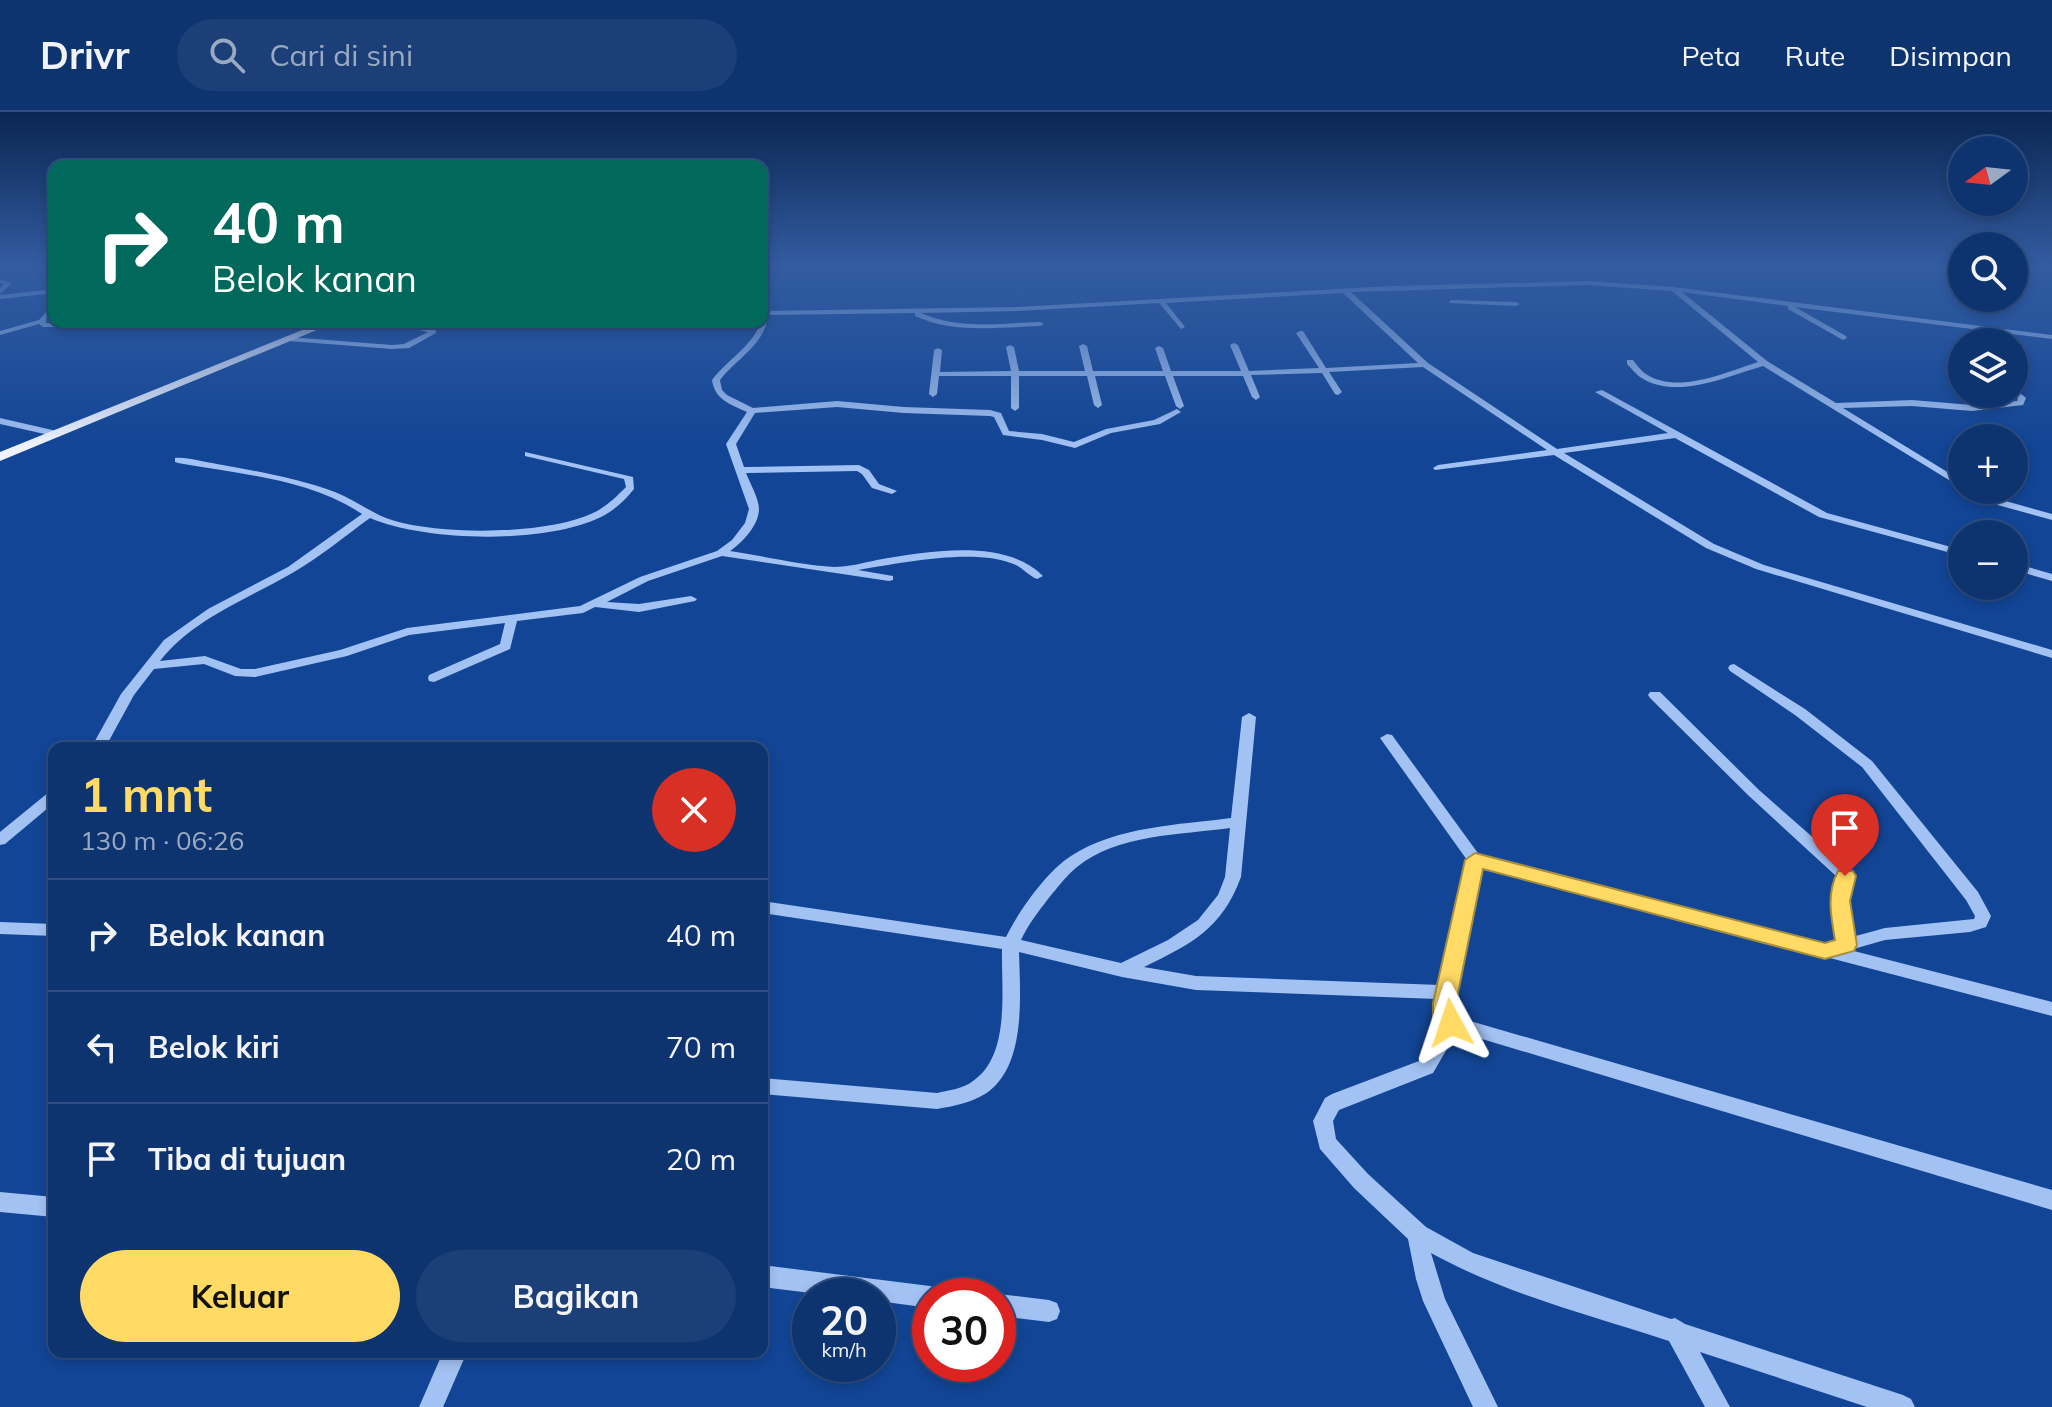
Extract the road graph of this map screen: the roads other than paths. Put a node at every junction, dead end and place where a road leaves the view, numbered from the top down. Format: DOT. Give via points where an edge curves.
graph roads {
  1 [pos="23,326"];
  2 [pos="1041,326"];
  3 [pos="1383,326"];
  4 [pos="1719,326"];
  5 [pos="1824,326"];
  6 [pos="1966,326"];
  7 [pos="316,328"];
  8 [pos="420,328"];
  9 [pos="622,328"];
  10 [pos="763,328"];
  11 [pos="1978,328"];
  12 [pos="0,333"];
  13 [pos="1300,333"];
  14 [pos="2028,334"];
  15 [pos="1044,337"];
  16 [pos="2052,337"];
  17 [pos="613,338"];
  18 [pos="1843,338"];
  19 [pos="289,339"];
  20 [pos="1234,345"];
  21 [pos="1083,346"];
  22 [pos="1010,347"];
  23 [pos="1159,348"];
  24 [pos="938,350"];
  25 [pos="1630,362"];
  26 [pos="1764,363"];
  27 [pos="1425,365"];
  28 [pos="1326,371"];
  29 [pos="1015,373"];
  30 [pos="1090,373"];
  31 [pos="1169,373"];
  32 [pos="1247,373"];
  33 [pos="938,374"];
  34 [pos="1338,392"];
  35 [pos="1599,392"];
  36 [pos="933,394"];
  37 [pos="1256,397"];
  38 [pos="1098,405"];
  39 [pos="1948,405"];
  40 [pos="1833,406"];
  41 [pos="1015,408"];
  42 [pos="752,411"];
  43 [pos="0,421"];
  44 [pos="58,434"];
  45 [pos="1675,435"];
  46 [pos="1556,452"];
  47 [pos="528,454"];
  48 [pos="0,457"];
  49 [pos="178,460"];
  50 [pos="1438,468"];
  51 [pos="742,470"];
  52 [pos="1948,476"];
  53 [pos="892,491"];
  54 [pos="2005,504"];
  55 [pos="369,514"];
  56 [pos="2052,517"];
  57 [pos="1948,549"];
  58 [pos="721,553"];
  59 [pos="837,570"];
  60 [pos="2028,570"];
  61 [pos="1037,576"];
  62 [pos="889,578"];
  63 [pos="2052,578"];
  64 [pos="691,599"];
  65 [pos="595,604"];
  66 [pos="511,621"];
  67 [pos="2052,654"];
  68 [pos="150,666"];
  69 [pos="1734,668"];
  70 [pos="434,678"];
  71 [pos="1655,695"];
  72 [pos="1249,717"];
  73 [pos="1387,738"];
  74 [pos="101,742"];
  75 [pos="48,800"];
  76 [pos="1238,822"];
  77 [pos="0,840"];
  78 [pos="1475,860"];
  79 [pos="768,908"];
  80 [pos="0,928"];
  81 [pos="48,930"];
  82 [pos="1011,944"];
  83 [pos="1846,945"];
  84 [pos="1825,951"];
  85 [pos="1122,970"];
  86 [pos="1448,992"];
  87 [pos="2052,1009"];
  88 [pos="1445,1021"];
  89 [pos="768,1087"];
  90 [pos="2052,1200"];
  91 [pos="0,1202"];
  92 [pos="48,1206"];
  93 [pos="1418,1234"];
  94 [pos="768,1277"];
  95 [pos="912,1295"];
  96 [pos="1016,1307"];
  97 [pos="1049,1311"];
  98 [pos="1675,1329"];
  99 [pos="452,1358"];
  100 [pos="431,1407"];
  101 [pos="1486,1407"];
  102 [pos="1718,1407"];
  103 [pos="1903,1407"];
  1 -- 12 [label="street"];
  2 -- 15 [label="street"];
  3 -- 27 [label="street"];
  4 -- 26 [label="street"];
  5 -- 18 [label="street"];
  6 -- 11 [label="street"];
  7 -- 19 [label="main road"];
  8 -- 19 [label="street" via="432,333 406,346"];
  9 -- 17 [label="street"];
  10 -- 42 [label="street" via="716,380 724,397"];
  13 -- 28 [label="street"];
  14 -- 16 [label="street"];
  19 -- 44 [label="main road"];
  20 -- 32 [label="street"];
  21 -- 30 [label="street"];
  22 -- 29 [label="street"];
  23 -- 31 [label="street"];
  24 -- 33 [label="street"];
  25 -- 26 [label="street" via="1647,376 1680,385"];
  26 -- 40 [label="street"];
  27 -- 28 [label="street"];
  27 -- 46 [label="street"];
  28 -- 32 [label="street"];
  28 -- 34 [label="street"];
  29 -- 30 [label="street"];
  29 -- 33 [label="street"];
  29 -- 41 [label="street"];
  30 -- 31 [label="street"];
  30 -- 38 [label="street"];
  31 -- 32 [label="street"];
  31 -- 42 [label="street" via="1179,409 1157,422 1072,445 1006,433 998,415 990,413 837,404"];
  32 -- 37 [label="street"];
  33 -- 36 [label="street"];
  35 -- 45 [label="street"];
  39 -- 40 [label="street"];
  40 -- 52 [label="street"];
  42 -- 51 [label="street" via="731,444"];
  43 -- 44 [label="street"];
  44 -- 48 [label="main road"];
  45 -- 46 [label="street"];
  45 -- 57 [label="street" via="1823,515"];
  46 -- 50 [label="street"];
  46 -- 67 [label="street" via="1732,556"];
  47 -- 55 [label="street" via="628,477 631,487 592,518 530,529 426,530"];
  49 -- 55 [label="street" via="325,491 358,503"];
  51 -- 53 [label="street" via="859,468 875,486"];
  51 -- 58 [label="street" via="753,516 736,542"];
  54 -- 56 [label="street"];
  55 -- 68 [label="street" via="292,569 212,611 168,643"];
  58 -- 59 [label="street"];
  58 -- 65 [label="street" via="644,579"];
  59 -- 61 [label="street" via="970,555 1022,563"];
  59 -- 62 [label="street"];
  60 -- 63 [label="street"];
  64 -- 65 [label="street" via="639,608"];
  65 -- 66 [label="street"];
  66 -- 68 [label="street" via="407,632 255,673 239,673 205,660"];
  66 -- 70 [label="street" via="506,646"];
  68 -- 74 [label="street"];
  69 -- 83 [label="street" via="1867,764 1983,916 1970,926 1885,934"];
  71 -- 83 [label="street" via="1844,874 1839,916"];
  72 -- 76 [label="street"];
  73 -- 78 [label="street"];
  75 -- 77 [label="street"];
  76 -- 82 [label="street" via="1123,841 1084,855 1036,905"];
  76 -- 85 [label="street" via="1233,877 1218,915 1202,929"];
  78 -- 84 [label="street"];
  78 -- 86 [label="street"];
  79 -- 82 [label="street"];
  80 -- 81 [label="street"];
  82 -- 85 [label="street"];
  82 -- 89 [label="street" via="1007,1044 1001,1065 980,1088 937,1101"];
  83 -- 84 [label="street"];
  84 -- 87 [label="street"];
  85 -- 86 [label="street" via="1196,983"];
  86 -- 88 [label="street"];
  88 -- 90 [label="street"];
  88 -- 93 [label="street" via="1442,1042 1426,1067 1339,1100 1323,1121 1327,1143"];
  91 -- 92 [label="street"];
  93 -- 98 [label="street" via="1467,1261"];
  93 -- 101 [label="street" via="1419,1257 1432,1294"];
  94 -- 95 [label="street"];
  96 -- 97 [label="street"];
  98 -- 102 [label="street"];
  98 -- 103 [label="street"];
  99 -- 100 [label="street"];
}
